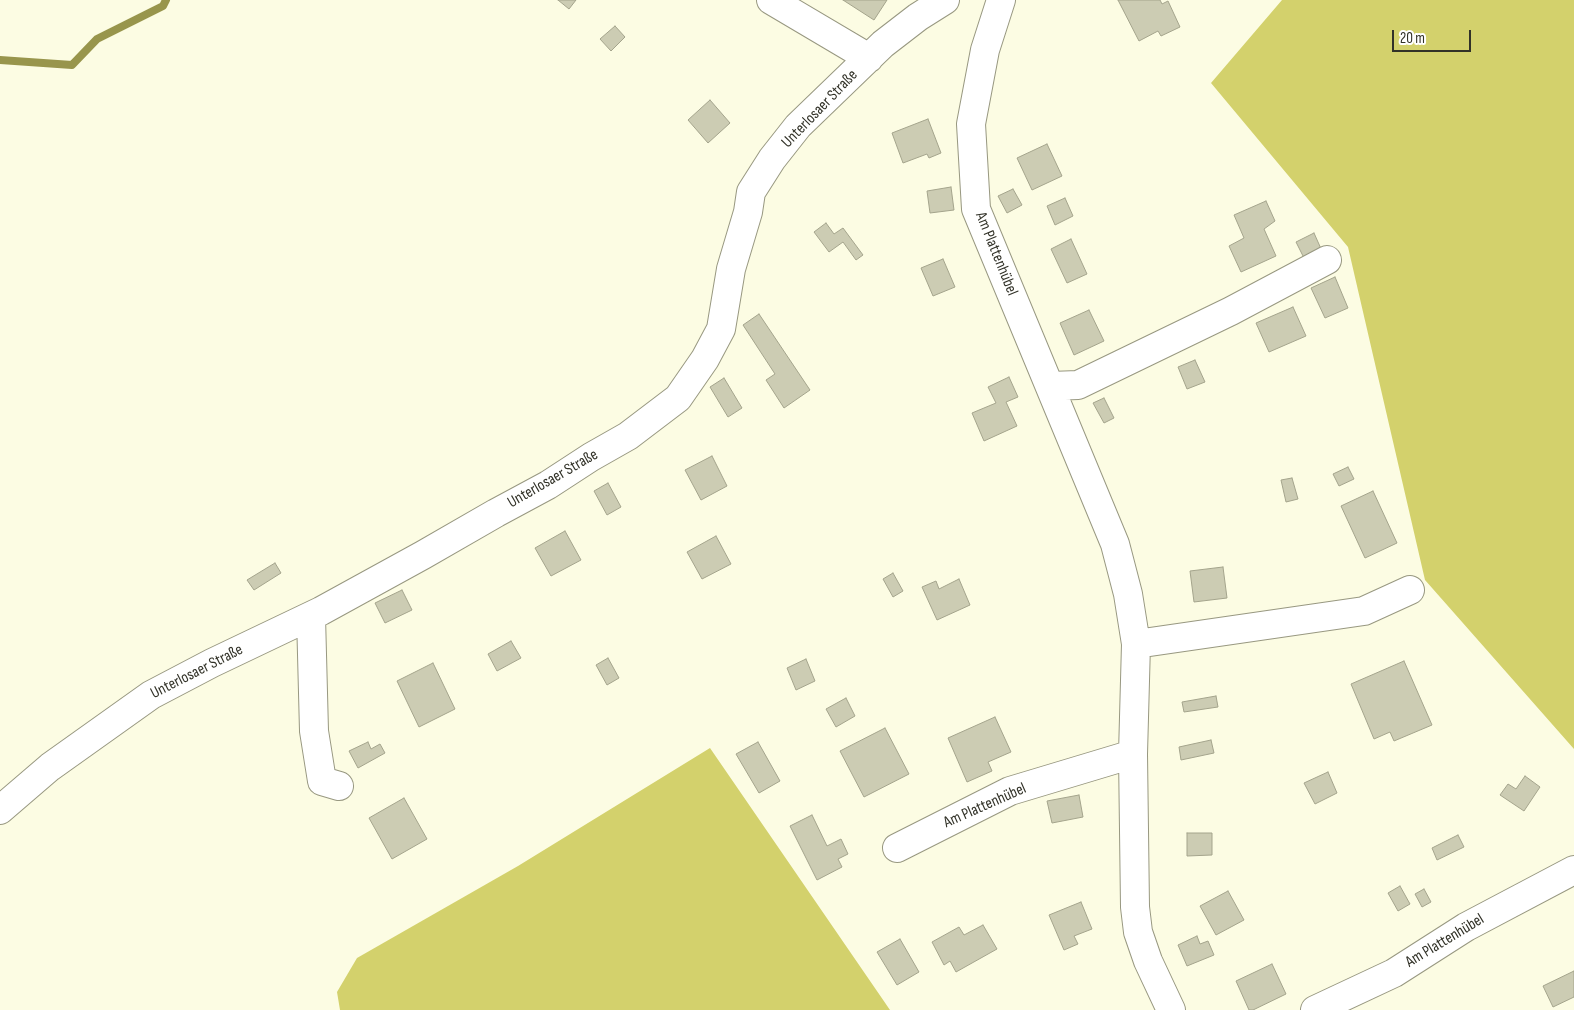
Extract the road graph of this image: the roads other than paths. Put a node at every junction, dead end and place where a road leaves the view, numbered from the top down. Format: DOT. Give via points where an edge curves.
graph roads {
  1 [pos="771,0"];
  2 [pos="945,0"];
  3 [pos="1001,0"];
  4 [pos="869,58"];
  5 [pos="1327,260"];
  6 [pos="1051,386"];
  7 [pos="1410,590"];
  8 [pos="311,616"];
  9 [pos="1136,644"];
  10 [pos="1133,754"];
  11 [pos="338,786"];
  12 [pos="0,810"];
  13 [pos="897,848"];
  14 [pos="1574,870"];
  15 [pos="1171,1010"];
  16 [pos="1315,1010"];
  1 -- 4 [label="street"];
  2 -- 4 [label="street, Unterlosaer Straße" via="890,38"];
  3 -- 6 [label="street, Am Plattenhübel" via="985,50 971,124 976,209"];
  4 -- 8 [label="street, Unterlosaer Straße" via="798,126 751,192 731,269 721,329 678,398 628,436 548,485"];
  5 -- 6 [label="street" via="1078,385"];
  6 -- 9 [label="street, Am Plattenhübel" via="1115,544"];
  7 -- 9 [label="street" via="1364,611"];
  8 -- 11 [label="street" via="314,731 322,781"];
  8 -- 12 [label="street, Unterlosaer Straße" via="150,695 50,767"];
  9 -- 10 [label="street, Am Plattenhübel"];
  10 -- 13 [label="street, Am Plattenhübel" via="1010,792"];
  10 -- 15 [label="street, Am Plattenhübel" via="1138,932"];
  14 -- 16 [label="street, Am Plattenhübel" via="1466,927 1394,973"];
}
